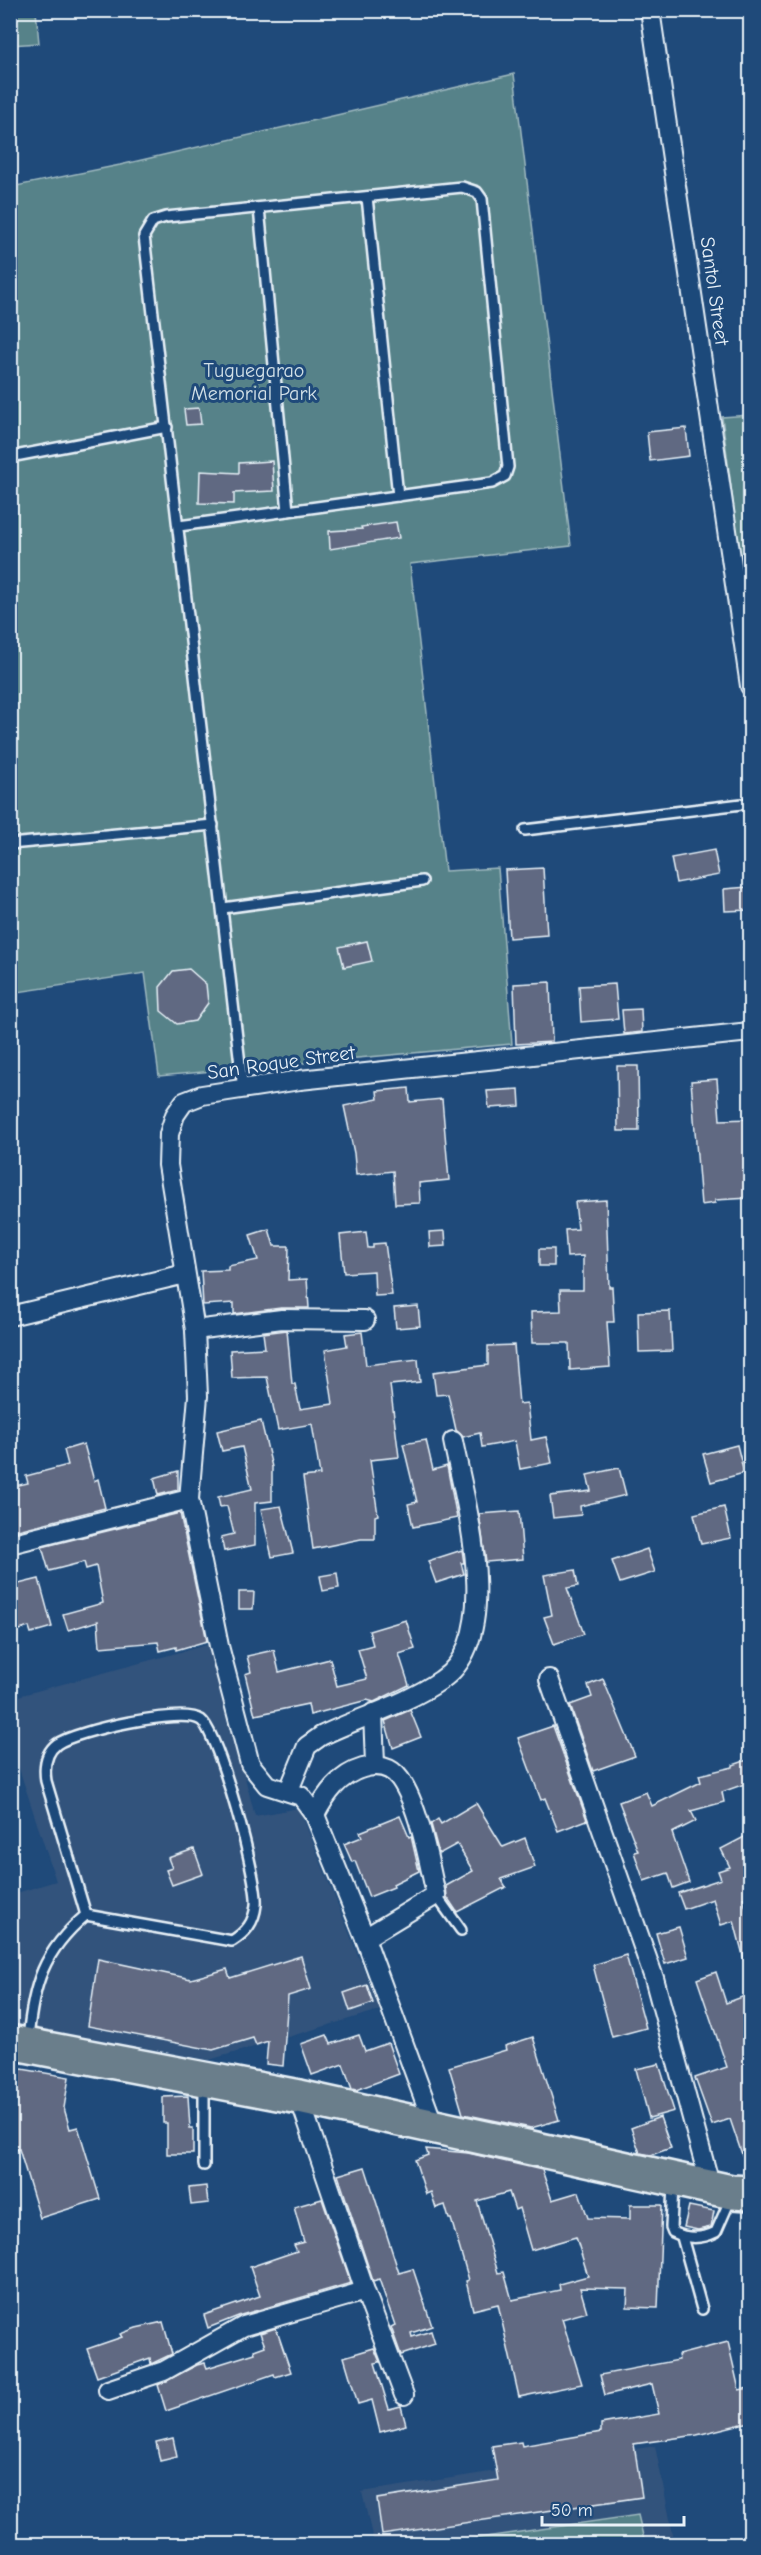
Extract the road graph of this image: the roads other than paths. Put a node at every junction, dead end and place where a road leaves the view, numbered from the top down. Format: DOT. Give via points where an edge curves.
graph roads {
  1 [pos="650,10"];
  2 [pos="367,197"];
  3 [pos="260,208"];
  4 [pos="167,427"];
  5 [pos="10,457"];
  6 [pos="398,496"];
  7 [pos="288,511"];
  8 [pos="178,526"];
  9 [pos="750,686"];
  10 [pos="750,803"];
  11 [pos="213,825"];
  12 [pos="525,830"];
  13 [pos="10,844"];
  14 [pos="422,881"];
  15 [pos="222,908"];
  16 [pos="750,1032"];
  17 [pos="243,1090"];
  18 [pos="185,1274"];
  19 [pos="10,1316"];
  20 [pos="365,1320"];
  21 [pos="195,1330"];
  22 [pos="453,1441"];
  23 [pos="189,1499"];
  24 [pos="10,1544"];
  25 [pos="549,1679"];
  26 [pos="373,1713"];
  27 [pos="375,1764"];
  28 [pos="289,1790"];
  29 [pos="315,1815"];
  30 [pos="436,1895"];
  31 [pos="86,1915"];
  32 [pos="461,1930"];
  33 [pos="365,1938"];
  34 [pos="19,2044"];
  35 [pos="204,2080"];
  36 [pos="299,2097"];
  37 [pos="434,2126"];
  38 [pos="204,2165"];
  39 [pos="674,2180"];
  40 [pos="731,2191"];
  41 [pos="682,2237"];
  42 [pos="365,2291"];
  43 [pos="702,2309"];
  44 [pos="108,2390"];
  45 [pos="404,2395"];
  1 -- 9 [label="street, Santol Street"];
  2 -- 3 [label="lane"];
  2 -- 6 [label="lane"];
  2 -- 6 [label="lane" via="462,187 477,192 484,210 508,467 505,476 492,483"];
  3 -- 4 [label="lane" via="166,218 153,221 146,229"];
  3 -- 7 [label="lane"];
  4 -- 5 [label="lane"];
  4 -- 8 [label="lane"];
  6 -- 7 [label="lane"];
  7 -- 8 [label="lane"];
  8 -- 11 [label="lane"];
  10 -- 12 [label="lane"];
  11 -- 13 [label="lane"];
  11 -- 15 [label="lane"];
  14 -- 15 [label="lane"];
  15 -- 17 [label="lane"];
  16 -- 17 [label="street, San Roque Street" via="300,1080"];
  17 -- 18 [label="street, San Roque Street" via="202,1095 184,1102 169,1134 168,1165"];
  18 -- 19 [label="street"];
  18 -- 21 [label="street, San Roque Street"];
  20 -- 21 [label="street" via="282,1319"];
  21 -- 23 [label="street, San Roque Street" via="198,1396"];
  22 -- 26 [label="street" via="476,1570 472,1633 462,1658 444,1679"];
  23 -- 24 [label="street"];
  23 -- 28 [label="street, San Roque Street" via="219,1646 250,1764 267,1785"];
  25 -- 40 [label="street"];
  26 -- 27 [label="street"];
  26 -- 28 [label="street" via="307,1746"];
  27 -- 29 [label="street" via="357,1770 327,1791"];
  27 -- 30 [label="street" via="388,1768 400,1779 420,1829"];
  28 -- 29 [label="street, San Roque Street" via="301,1796"];
  29 -- 33 [label="street, San Roque Street"];
  30 -- 32 [label="lane"];
  30 -- 33 [label="street"];
  31 -- 31 [label="lane" via="232,1941 246,1932 256,1904 253,1881 216,1744 200,1719 168,1714 83,1734 55,1745 48,1755 46,1781"];
  31 -- 34 [label="lane" via="64,1933 38,1977"];
  33 -- 37 [label="street, San Roque Street"];
  34 -- 35 [label="highway"];
  35 -- 36 [label="highway"];
  35 -- 38 [label="lane"];
  36 -- 37 [label="highway"];
  36 -- 42 [label="street"];
  37 -- 39 [label="highway"];
  39 -- 40 [label="highway"];
  39 -- 41 [label="lane" via="671,2227"];
  40 -- 41 [label="lane" via="723,2222 716,2232 701,2238"];
  41 -- 43 [label="lane"];
  42 -- 44 [label="street" via="244,2326 164,2371"];
  42 -- 45 [label="street"];
}
